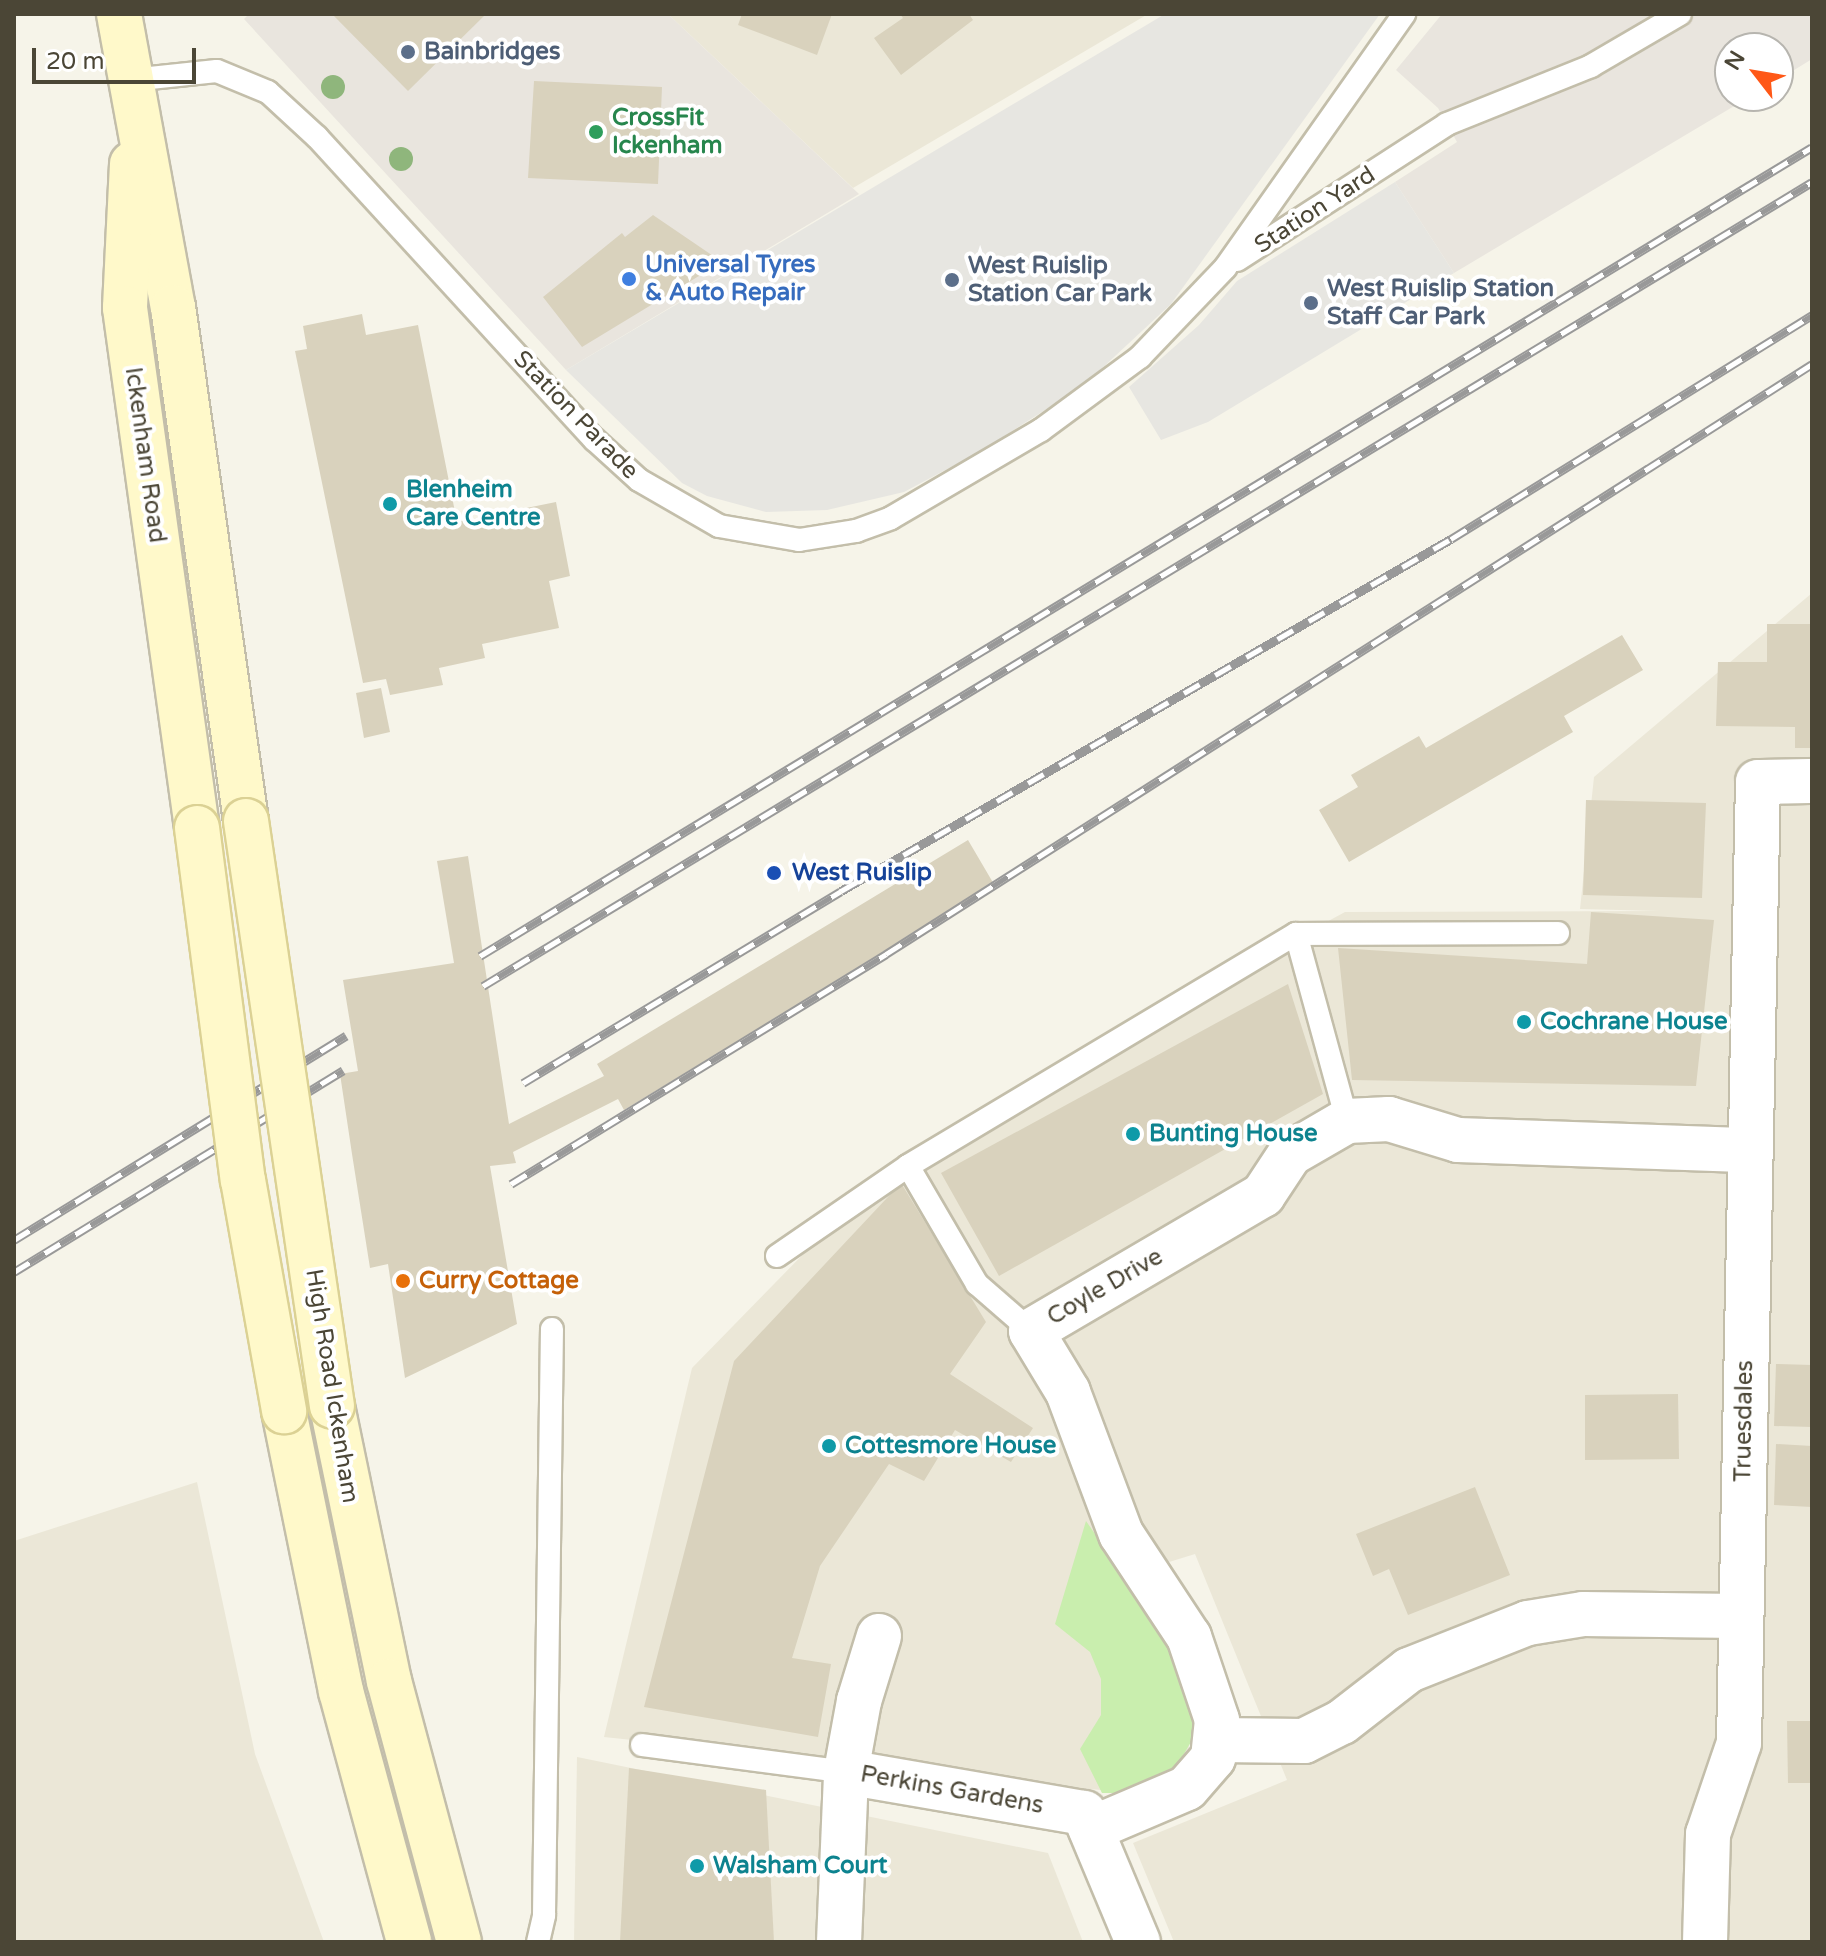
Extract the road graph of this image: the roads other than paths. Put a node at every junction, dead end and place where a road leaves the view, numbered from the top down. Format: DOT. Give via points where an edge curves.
graph roads {
  1 [pos="119,14"];
  2 [pos="1404,14"];
  3 [pos="1680,14"];
  4 [pos="131,80"];
  5 [pos="1225,268"];
  6 [pos="1812,781"];
  7 [pos="246,821"];
  8 [pos="197,828"];
  9 [pos="1558,933"];
  10 [pos="1296,934"];
  11 [pos="1347,1121"];
  12 [pos="1750,1150"];
  13 [pos="908,1166"];
  14 [pos="777,1256"];
  15 [pos="552,1329"];
  16 [pos="1031,1331"];
  17 [pos="1739,1616"];
  18 [pos="879,1636"];
  19 [pos="1218,1740"];
  20 [pos="642,1745"];
  21 [pos="846,1772"];
  22 [pos="1091,1829"];
  23 [pos="409,1942"];
  24 [pos="459,1942"];
  25 [pos="538,1942"];
  26 [pos="839,1942"];
  27 [pos="1138,1942"];
  28 [pos="1705,1942"];
  1 -- 4 [label="main road, Ickenham Road"];
  2 -- 5 [label="lane, Station Yard"];
  3 -- 5 [label="lane, Station Yard" via="1591,66 1447,124"];
  4 -- 5 [label="lane, Station Parade" via="217,71 268,92 317,137 616,460 689,513 749,534 822,538 891,518 1093,396 1186,314"];
  4 -- 7 [label="main road, Ickenham Road" via="173,307"];
  4 -- 8 [label="main road, Ickenham Road" via="125,308"];
  6 -- 12 [label="street, Truesdales" via="1758,782"];
  7 -- 24 [label="main road, High Road Ickenham, bridge" via="332,1406 389,1681"];
  8 -- 23 [label="main road, High Road Ickenham, bridge" via="243,1180 284,1411 341,1691"];
  9 -- 10 [label="lane"];
  10 -- 11 [label="lane"];
  10 -- 13 [label="lane"];
  11 -- 12 [label="street, Coyle Drive" via="1389,1119 1458,1140"];
  11 -- 16 [label="street, Coyle Drive" via="1290,1154 1263,1195"];
  12 -- 17 [label="street, Truesdales"];
  13 -- 14 [label="lane"];
  13 -- 16 [label="lane" via="977,1284"];
  15 -- 25 [label="lane" via="544,1915"];
  16 -- 19 [label="street, Coyle Drive" via="1068,1392 1121,1534 1189,1637 1212,1699"];
  17 -- 19 [label="street" via="1583,1614 1542,1619 1409,1670 1342,1722 1304,1741"];
  17 -- 28 [label="street, Truesdales" via="1739,1743 1708,1834"];
  18 -- 21 [label="street, Perkins Gardens" via="859,1701"];
  19 -- 22 [label="street" via="1213,1758 1187,1788"];
  20 -- 21 [label="lane"];
  21 -- 22 [label="street, Perkins Gardens" via="1084,1813"];
  21 -- 26 [label="street"];
  22 -- 27 [label="street"];
}
